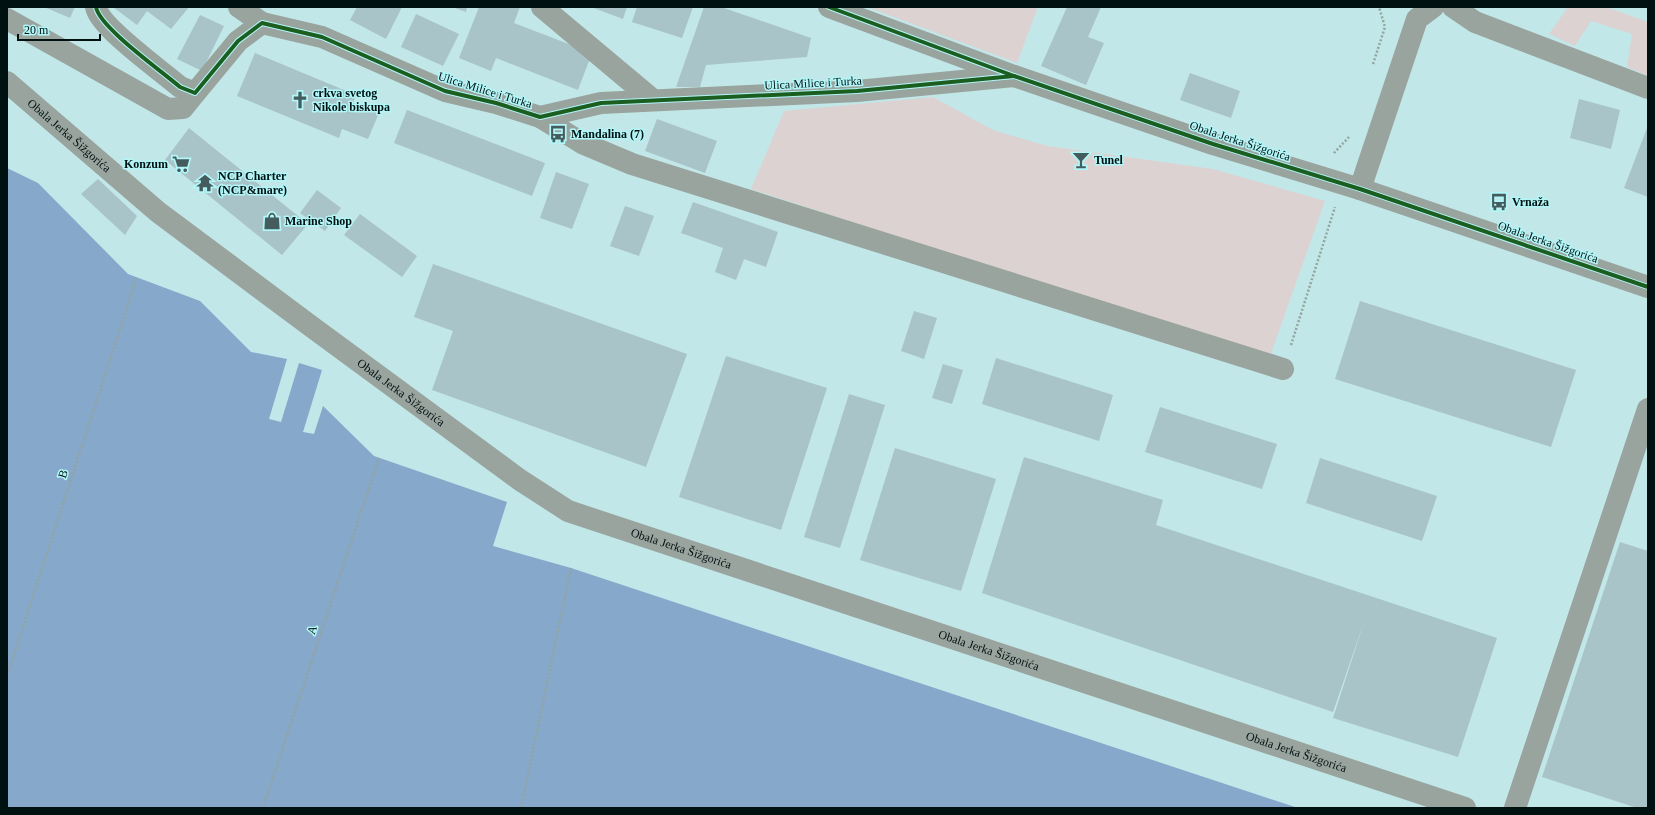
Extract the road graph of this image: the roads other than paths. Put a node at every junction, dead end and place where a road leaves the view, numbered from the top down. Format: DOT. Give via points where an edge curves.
graph roads {
  1 [pos="96,7"];
  2 [pos="239,7"];
  3 [pos="542,7"];
  4 [pos="829,7"];
  5 [pos="1433,7"];
  6 [pos="1453,7"];
  7 [pos="7,19"];
  8 [pos="262,23"];
  9 [pos="1014,76"];
  10 [pos="7,82"];
  11 [pos="1648,88"];
  12 [pos="195,93"];
  13 [pos="653,100"];
  14 [pos="540,117"];
  15 [pos="1351,187"];
  16 [pos="1648,287"];
  17 [pos="1283,369"];
  18 [pos="1648,410"];
  19 [pos="1465,808"];
  20 [pos="1515,808"];
  1 -- 12 [label="street" via="96,12 107,27 180,87"];
  2 -- 8 [label="street, Ulica Milice i Turka"];
  3 -- 13 [label="street"];
  4 -- 9 [label="street, Obala Jerka Šižgorića"];
  5 -- 15 [label="street" via="1417,19"];
  6 -- 11 [label="street" via="1475,22"];
  7 -- 12 [label="street" via="168,109 183,108"];
  8 -- 12 [label="street" via="238,41"];
  8 -- 14 [label="street, Ulica Milice i Turka" via="322,37 445,91"];
  9 -- 13 [label="street, Ulica Milice i Turka" via="857,91"];
  9 -- 15 [label="street, Obala Jerka Šižgorića" via="1213,144"];
  10 -- 19 [label="street, Obala Jerka Šižgorića" via="158,212 488,456 568,511"];
  13 -- 14 [label="street, Ulica Milice i Turka" via="601,103"];
  14 -- 17 [label="street" via="582,143 632,164"];
  15 -- 16 [label="street, Obala Jerka Šižgorića"];
  18 -- 20 [label="street"];
}
